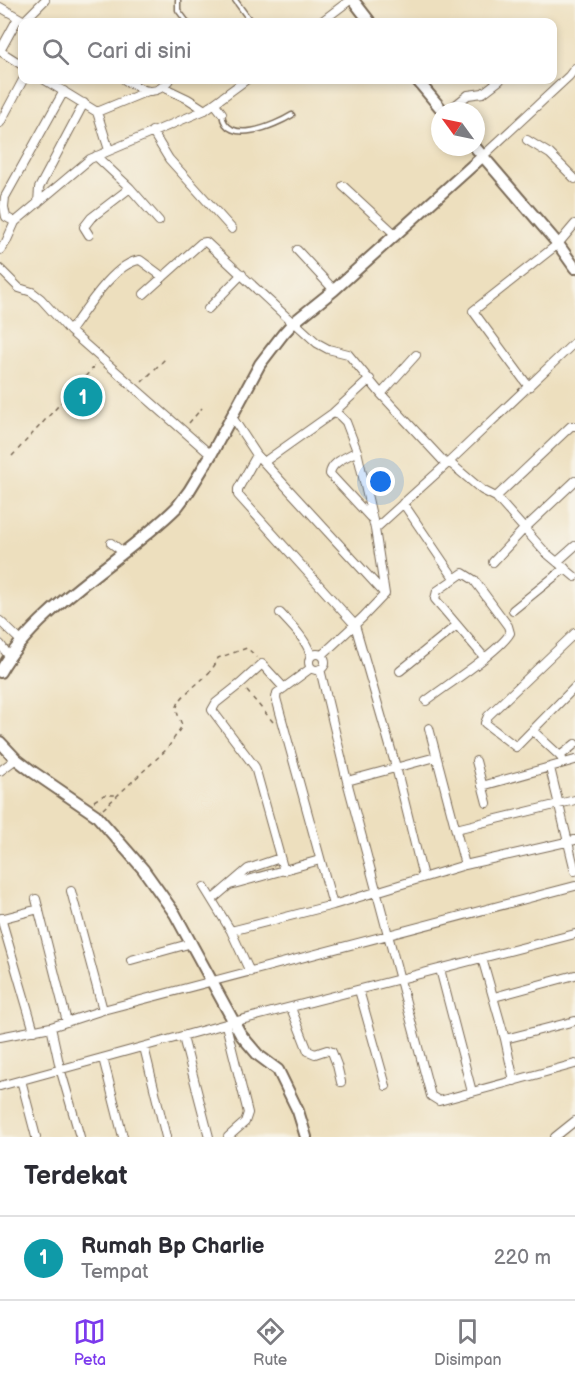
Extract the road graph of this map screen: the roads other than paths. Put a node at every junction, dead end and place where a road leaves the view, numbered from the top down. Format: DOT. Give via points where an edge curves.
graph roads {
  1 [pos="45,0"];
  2 [pos="178,0"];
  3 [pos="235,0"];
  4 [pos="352,0"];
  5 [pos="0,7"];
  6 [pos="18,18"];
  7 [pos="26,18"];
  8 [pos="184,18"];
  9 [pos="248,18"];
  10 [pos="327,18"];
  11 [pos="367,18"];
  12 [pos="18,28"];
  13 [pos="0,51"];
  14 [pos="18,62"];
  15 [pos="575,68"];
  16 [pos="21,84"];
  17 [pos="52,84"];
  18 [pos="134,84"];
  19 [pos="165,84"];
  20 [pos="241,84"];
  21 [pos="420,84"];
  22 [pos="495,84"];
  23 [pos="163,87"];
  24 [pos="64,91"];
  25 [pos="148,91"];
  26 [pos="435,102"];
  27 [pos="459,102"];
  28 [pos="84,103"];
  29 [pos="215,104"];
  30 [pos="205,110"];
  31 [pos="98,112"];
  32 [pos="222,113"];
  33 [pos="292,115"];
  34 [pos="0,123"];
  35 [pos="152,131"];
  36 [pos="527,140"];
  37 [pos="109,150"];
  38 [pos="485,154"];
  39 [pos="96,156"];
  40 [pos="483,156"];
  41 [pos="575,179"];
  42 [pos="343,186"];
  43 [pos="130,188"];
  44 [pos="3,196"];
  45 [pos="38,203"];
  46 [pos="3,217"];
  47 [pos="159,221"];
  48 [pos="15,222"];
  49 [pos="575,224"];
  50 [pos="232,230"];
  51 [pos="89,235"];
  52 [pos="396,236"];
  53 [pos="558,244"];
  54 [pos="0,250"];
  55 [pos="297,250"];
  56 [pos="575,268"];
  57 [pos="0,269"];
  58 [pos="242,274"];
  59 [pos="163,277"];
  60 [pos="334,290"];
  61 [pos="144,294"];
  62 [pos="208,309"];
  63 [pos="293,323"];
  64 [pos="69,331"];
  65 [pos="575,342"];
  66 [pos="416,355"];
  67 [pos="370,379"];
  68 [pos="529,387"];
  69 [pos="381,394"];
  70 [pos="333,413"];
  71 [pos="232,417"];
  72 [pos="575,426"];
  73 [pos="357,451"];
  74 [pos="211,455"];
  75 [pos="257,455"];
  76 [pos="264,462"];
  77 [pos="448,463"];
  78 [pos="575,481"];
  79 [pos="496,497"];
  80 [pos="404,503"];
  81 [pos="371,518"];
  82 [pos="375,529"];
  83 [pos="524,529"];
  84 [pos="111,543"];
  85 [pos="575,546"];
  86 [pos="123,552"];
  87 [pos="493,562"];
  88 [pos="557,562"];
  89 [pos="565,568"];
  90 [pos="575,577"];
  91 [pos="453,578"];
  92 [pos="385,594"];
  93 [pos="513,610"];
  94 [pos="280,613"];
  95 [pos="0,621"];
  96 [pos="354,625"];
  97 [pos="457,625"];
  98 [pos="575,633"];
  99 [pos="22,642"];
  100 [pos="0,644"];
  101 [pos="311,655"];
  102 [pos="322,655"];
  103 [pos="9,656"];
  104 [pos="484,657"];
  105 [pos="311,668"];
  106 [pos="320,669"];
  107 [pos="400,671"];
  108 [pos="0,672"];
  109 [pos="575,687"];
  110 [pos="284,688"];
  111 [pos="426,701"];
  112 [pos="429,728"];
  113 [pos="532,731"];
  114 [pos="0,742"];
  115 [pos="575,744"];
  116 [pos="436,757"];
  117 [pos="16,759"];
  118 [pos="562,760"];
  119 [pos="575,760"];
  120 [pos="476,761"];
  121 [pos="396,767"];
  122 [pos="550,768"];
  123 [pos="0,771"];
  124 [pos="347,781"];
  125 [pos="482,786"];
  126 [pos="575,800"];
  127 [pos="487,803"];
  128 [pos="558,804"];
  129 [pos="456,829"];
  130 [pos="571,841"];
  131 [pos="280,858"];
  132 [pos="320,860"];
  133 [pos="465,864"];
  134 [pos="284,871"];
  135 [pos="575,871"];
  136 [pos="423,877"];
  137 [pos="230,885"];
  138 [pos="575,886"];
  139 [pos="204,887"];
  140 [pos="71,891"];
  141 [pos="376,891"];
  142 [pos="36,899"];
  143 [pos="213,899"];
  144 [pos="333,905"];
  145 [pos="39,909"];
  146 [pos="1,919"];
  147 [pos="231,931"];
  148 [pos="388,934"];
  149 [pos="575,934"];
  150 [pos="192,943"];
  151 [pos="482,958"];
  152 [pos="131,960"];
  153 [pos="440,969"];
  154 [pos="250,972"];
  155 [pos="575,975"];
  156 [pos="401,979"];
  157 [pos="212,981"];
  158 [pos="359,990"];
  159 [pos="494,997"];
  160 [pos="291,1008"];
  161 [pos="103,1010"];
  162 [pos="575,1020"];
  163 [pos="67,1022"];
  164 [pos="230,1024"];
  165 [pos="51,1027"];
  166 [pos="34,1031"];
  167 [pos="0,1037"];
  168 [pos="183,1037"];
  169 [pos="505,1039"];
  170 [pos="144,1047"];
  171 [pos="103,1058"];
  172 [pos="575,1064"];
  173 [pos="60,1068"];
  174 [pos="21,1080"];
  175 [pos="514,1081"];
  176 [pos="340,1082"];
  177 [pos="0,1086"];
  178 [pos="386,1086"];
  179 [pos="472,1092"];
  180 [pos="575,1121"];
  181 [pos="36,1137"];
  182 [pos="80,1137"];
  183 [pos="123,1137"];
  184 [pos="166,1137"];
  185 [pos="209,1137"];
  186 [pos="228,1137"];
  187 [pos="306,1137"];
  188 [pos="555,1137"];
  1 -- 7 [label="street"];
  2 -- 8 [label="lane" via="178,10"];
  3 -- 9 [label="lane"];
  4 -- 10 [label="street"];
  4 -- 11 [label="street"];
  5 -- 6 [label="street"];
  12 -- 13 [label="street"];
  13 -- 14 [label="street"];
  15 -- 38 [label="street"];
  16 -- 34 [label="street"];
  17 -- 24 [label="street"];
  18 -- 25 [label="street"];
  19 -- 23 [label="street"];
  20 -- 29 [label="street"];
  21 -- 26 [label="street"];
  22 -- 27 [label="street"];
  23 -- 25 [label="street"];
  23 -- 30 [label="street"];
  24 -- 28 [label="street"];
  24 -- 44 [label="street"];
  25 -- 31 [label="street"];
  28 -- 31 [label="street"];
  28 -- 45 [label="street" via="39,188"];
  29 -- 30 [label="street"];
  29 -- 32 [label="street"];
  30 -- 35 [label="street"];
  31 -- 37 [label="street"];
  32 -- 33 [label="lane" via="227,125 250,131 278,124"];
  35 -- 37 [label="street"];
  35 -- 50 [label="street" via="170,159"];
  36 -- 41 [label="street" via="550,154"];
  37 -- 39 [label="street"];
  39 -- 43 [label="street"];
  39 -- 45 [label="street"];
  40 -- 52 [label="street"];
  40 -- 53 [label="street"];
  42 -- 52 [label="street"];
  43 -- 47 [label="street"];
  43 -- 51 [label="street" via="91,218 84,228"];
  44 -- 46 [label="street"];
  45 -- 48 [label="street"];
  46 -- 48 [label="street"];
  48 -- 54 [label="street"];
  49 -- 53 [label="street"];
  52 -- 60 [label="street"];
  53 -- 56 [label="street"];
  53 -- 68 [label="street" via="473,311"];
  55 -- 60 [label="street"];
  57 -- 64 [label="street" via="49,307"];
  58 -- 59 [label="street" via="204,241"];
  58 -- 62 [label="street"];
  58 -- 63 [label="street"];
  59 -- 61 [label="street"];
  59 -- 64 [label="street" via="140,260 128,264 110,279"];
  60 -- 63 [label="street"];
  63 -- 67 [label="street" via="316,343 348,354"];
  63 -- 71 [label="street" via="266,354"];
  64 -- 74 [label="street"];
  65 -- 68 [label="street"];
  66 -- 69 [label="street"];
  67 -- 69 [label="street"];
  67 -- 70 [label="street"];
  68 -- 77 [label="street"];
  69 -- 77 [label="street"];
  70 -- 73 [label="street" via="346,422"];
  70 -- 76 [label="street"];
  71 -- 74 [label="street"];
  71 -- 75 [label="street"];
  72 -- 79 [label="street"];
  73 -- 81 [label="street"];
  73 -- 81 [label="street" via="336,463 330,474"];
  74 -- 86 [label="street" via="177,507"];
  75 -- 76 [label="street"];
  75 -- 96 [label="street" via="238,495"];
  76 -- 92 [label="street"];
  77 -- 79 [label="street"];
  77 -- 80 [label="street"];
  78 -- 83 [label="street"];
  79 -- 83 [label="street"];
  80 -- 82 [label="street"];
  80 -- 91 [label="street"];
  81 -- 82 [label="street"];
  82 -- 92 [label="street"];
  83 -- 87 [label="street"];
  83 -- 88 [label="street"];
  84 -- 86 [label="street"];
  85 -- 88 [label="street"];
  86 -- 99 [label="street"];
  88 -- 89 [label="street"];
  89 -- 90 [label="street"];
  89 -- 93 [label="street"];
  91 -- 97 [label="street" via="435,594 435,599"];
  91 -- 104 [label="street" via="463,573 474,580 508,626 506,640"];
  92 -- 96 [label="street"];
  94 -- 101 [label="street"];
  95 -- 99 [label="street"];
  96 -- 102 [label="street"];
  96 -- 121 [label="street"];
  97 -- 104 [label="street"];
  97 -- 107 [label="street"];
  98 -- 113 [label="street" via="485,719 485,724 515,747"];
  99 -- 103 [label="street"];
  100 -- 103 [label="street"];
  101 -- 102 [label="street"];
  101 -- 105 [label="street"];
  102 -- 106 [label="street" via="325,663"];
  103 -- 108 [label="street"];
  104 -- 111 [label="street"];
  105 -- 106 [label="street"];
  105 -- 110 [label="street"];
  106 -- 124 [label="street"];
  109 -- 113 [label="street"];
  110 -- 131 [label="street" via="262,664 216,703 213,711 255,767"];
  110 -- 132 [label="street" via="276,698"];
  112 -- 116 [label="street"];
  113 -- 118 [label="street"];
  114 -- 117 [label="street"];
  115 -- 118 [label="street"];
  116 -- 121 [label="street"];
  116 -- 129 [label="street"];
  117 -- 123 [label="street"];
  117 -- 150 [label="street" via="96,815 143,869"];
  118 -- 119 [label="street"];
  118 -- 122 [label="street"];
  120 -- 125 [label="street"];
  121 -- 124 [label="street"];
  121 -- 136 [label="street"];
  122 -- 125 [label="street"];
  122 -- 128 [label="street"];
  124 -- 141 [label="street"];
  125 -- 127 [label="street"];
  126 -- 128 [label="street"];
  128 -- 129 [label="street"];
  128 -- 130 [label="street"];
  129 -- 133 [label="street"];
  130 -- 133 [label="street"];
  130 -- 135 [label="street"];
  131 -- 134 [label="street"];
  131 -- 137 [label="street" via="248,869"];
  132 -- 134 [label="street"];
  132 -- 144 [label="street"];
  133 -- 136 [label="street"];
  134 -- 137 [label="street"];
  136 -- 141 [label="street"];
  137 -- 143 [label="street"];
  138 -- 148 [label="street"];
  139 -- 143 [label="street"];
  140 -- 161 [label="street"];
  141 -- 144 [label="street"];
  141 -- 148 [label="street"];
  142 -- 145 [label="street"];
  143 -- 147 [label="street"];
  144 -- 147 [label="street"];
  145 -- 146 [label="street"];
  145 -- 163 [label="street"];
  146 -- 166 [label="street"];
  147 -- 154 [label="street"];
  148 -- 154 [label="street"];
  148 -- 156 [label="street"];
  149 -- 151 [label="street"];
  150 -- 152 [label="street"];
  150 -- 157 [label="street"];
  151 -- 153 [label="street"];
  151 -- 159 [label="street"];
  153 -- 156 [label="street"];
  153 -- 179 [label="street"];
  154 -- 157 [label="street"];
  155 -- 159 [label="street"];
  156 -- 158 [label="street"];
  156 -- 179 [label="street" via="431,1096 439,1101"];
  157 -- 161 [label="street"];
  157 -- 164 [label="street"];
  158 -- 160 [label="street"];
  158 -- 178 [label="street"];
  159 -- 169 [label="street"];
  160 -- 164 [label="street"];
  160 -- 176 [label="street" via="308,1051 315,1054 327,1050 333,1054"];
  161 -- 163 [label="street"];
  162 -- 169 [label="street"];
  163 -- 165 [label="street"];
  164 -- 168 [label="street"];
  164 -- 186 [label="street" via="248,1113"];
  164 -- 187 [label="street" via="258,1055 278,1070"];
  165 -- 166 [label="street"];
  165 -- 173 [label="street"];
  166 -- 167 [label="street"];
  168 -- 170 [label="street"];
  168 -- 185 [label="street"];
  169 -- 175 [label="street"];
  170 -- 171 [label="street"];
  170 -- 184 [label="street"];
  171 -- 173 [label="street"];
  171 -- 183 [label="street"];
  172 -- 175 [label="street"];
  173 -- 174 [label="street"];
  173 -- 182 [label="street"];
  174 -- 177 [label="street"];
  174 -- 181 [label="street"];
  175 -- 179 [label="street"];
  180 -- 188 [label="street"];
}
